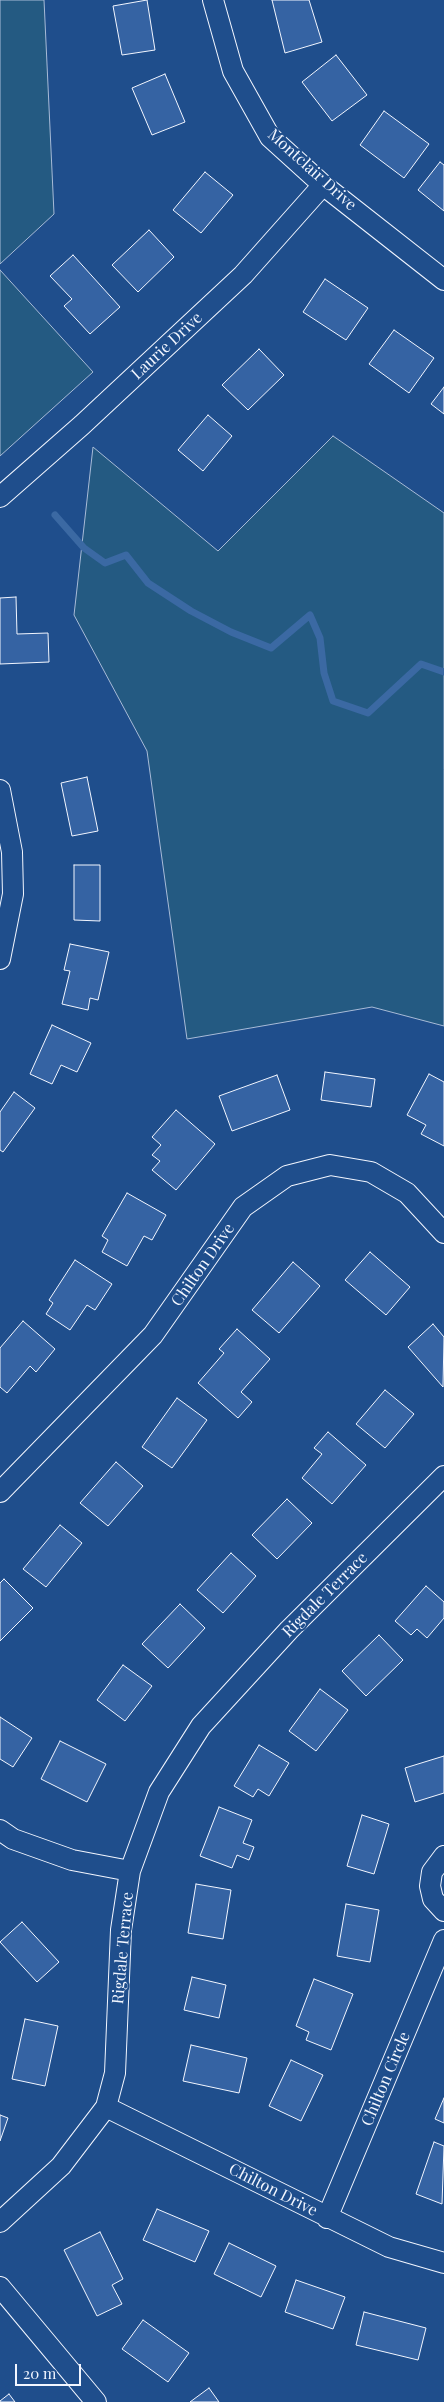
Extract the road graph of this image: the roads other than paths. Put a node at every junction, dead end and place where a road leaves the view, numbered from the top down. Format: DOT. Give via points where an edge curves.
graph roads {
  1 [pos="213,0"];
  2 [pos="323,185"];
  3 [pos="444,280"];
  4 [pos="0,497"];
  5 [pos="0,790"];
  6 [pos="0,959"];
  7 [pos="444,1233"];
  8 [pos="444,1476"];
  9 [pos="0,1492"];
  10 [pos="0,1830"];
  11 [pos="444,1856"];
  12 [pos="130,1871"];
  13 [pos="444,1911"];
  14 [pos="444,1940"];
  15 [pos="106,2107"];
  16 [pos="327,2218"];
  17 [pos="0,2222"];
  18 [pos="444,2263"];
  19 [pos="0,2287"];
  20 [pos="96,2402"];
  1 -- 2 [label="street, Montclair Drive" via="233,71 254,112 270,137"];
  2 -- 3 [label="street, Montclair Drive"];
  2 -- 4 [label="street, Laurie Drive" via="243,275 82,426"];
  5 -- 6 [label="street" via="12,852 13,894"];
  7 -- 9 [label="street, Chilton Drive" via="408,1193 371,1172 330,1165 287,1176 243,1208 153,1335"];
  8 -- 12 [label="street, Rigdale Terrace" via="289,1630 201,1726 159,1792"];
  10 -- 12 [label="street" via="13,1839 72,1860"];
  11 -- 13 [label="street" via="432,1872 430,1886 433,1899"];
  12 -- 15 [label="street, Rigdale Terrace" via="121,1930 115,2073"];
  14 -- 16 [label="street, Chilton Circle"];
  15 -- 16 [label="street, Chilton Drive"];
  15 -- 17 [label="street, Rigdale Terrace" via="62,2166"];
  16 -- 18 [label="street, Chilton Drive" via="389,2246"];
  19 -- 20 [label="street"];
}
